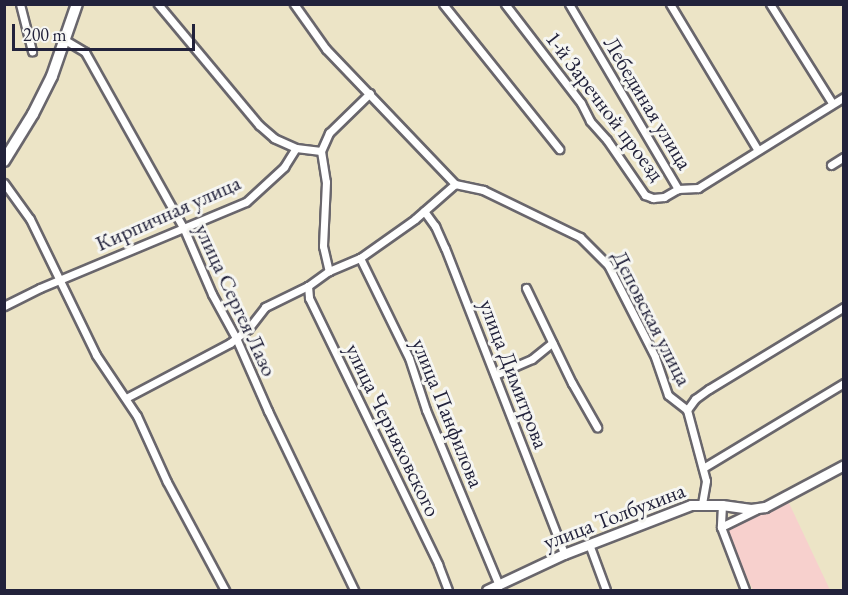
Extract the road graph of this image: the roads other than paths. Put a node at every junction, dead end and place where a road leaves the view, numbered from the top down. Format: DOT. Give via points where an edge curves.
graph roads {
  1 [pos="20,4"];
  2 [pos="77,4"];
  3 [pos="158,4"];
  4 [pos="294,4"];
  5 [pos="443,4"];
  6 [pos="505,4"];
  7 [pos="569,4"];
  8 [pos="670,4"];
  9 [pos="770,4"];
  10 [pos="65,40"];
  11 [pos="32,51"];
  12 [pos="370,93"];
  13 [pos="843,97"];
  14 [pos="832,103"];
  15 [pos="297,148"];
  16 [pos="559,149"];
  17 [pos="757,149"];
  18 [pos="321,151"];
  19 [pos="843,157"];
  20 [pos="4,160"];
  21 [pos="831,165"];
  22 [pos="4,183"];
  23 [pos="455,184"];
  24 [pos="678,189"];
  25 [pos="424,211"];
  26 [pos="184,229"];
  27 [pos="360,258"];
  28 [pos="329,271"];
  29 [pos="60,281"];
  30 [pos="308,286"];
  31 [pos="526,288"];
  32 [pos="4,306"];
  33 [pos="843,307"];
  34 [pos="236,338"];
  35 [pos="552,343"];
  36 [pos="495,375"];
  37 [pos="843,383"];
  38 [pos="126,398"];
  39 [pos="687,410"];
  40 [pos="597,427"];
  41 [pos="843,465"];
  42 [pos="703,468"];
  43 [pos="702,504"];
  44 [pos="722,505"];
  45 [pos="759,508"];
  46 [pos="721,527"];
  47 [pos="589,544"];
  48 [pos="564,554"];
  49 [pos="498,585"];
  50 [pos="225,591"];
  51 [pos="354,591"];
  52 [pos="448,591"];
  53 [pos="488,591"];
  54 [pos="606,591"];
  55 [pos="745,591"];
  1 -- 11 [label="street"];
  2 -- 10 [label="main road"];
  3 -- 15 [label="street" via="264,129"];
  4 -- 12 [label="street" via="326,49"];
  5 -- 16 [label="street"];
  6 -- 24 [label="street, 1-й Заречной проезд" via="645,195 664,197"];
  7 -- 24 [label="street, Лебединая улица"];
  8 -- 17 [label="street"];
  9 -- 14 [label="street"];
  10 -- 20 [label="main road" via="33,114"];
  10 -- 26 [label="street, улица Сергея Лазо" via="85,52"];
  12 -- 18 [label="street" via="329,133"];
  12 -- 23 [label="street"];
  13 -- 14 [label="street, 1-й Заречной проезд"];
  14 -- 17 [label="street, 1-й Заречной проезд"];
  15 -- 18 [label="street"];
  15 -- 26 [label="street, Кирпичная улица" via="284,167 246,202"];
  17 -- 24 [label="street, 1-й Заречной проезд" via="698,188"];
  18 -- 28 [label="street" via="326,182 323,246"];
  19 -- 21 [label="street"];
  22 -- 29 [label="street" via="30,219"];
  23 -- 25 [label="street"];
  23 -- 39 [label="street, Деповская улица" via="483,190 518,206 580,237 597,252 608,264 655,357 669,395"];
  25 -- 27 [label="street"];
  25 -- 36 [label="street, улица Димитрова" via="445,248"];
  26 -- 29 [label="street, Кирпичная улица"];
  26 -- 34 [label="street, улица Сергея Лазо"];
  27 -- 28 [label="street"];
  27 -- 49 [label="street, улица Панфилова" via="409,358 426,410"];
  28 -- 30 [label="street"];
  29 -- 32 [label="street, Кирпичная улица"];
  29 -- 38 [label="street" via="96,355"];
  30 -- 34 [label="street" via="265,307"];
  30 -- 52 [label="street, улица Черняховского" via="309,298"];
  31 -- 35 [label="street"];
  33 -- 39 [label="street" via="709,389"];
  34 -- 38 [label="street"];
  34 -- 51 [label="street, улица Сергея Лазо"];
  35 -- 36 [label="street" via="532,359"];
  35 -- 40 [label="street"];
  36 -- 48 [label="street, улица Димитрова"];
  37 -- 42 [label="street"];
  38 -- 50 [label="street"];
  39 -- 42 [label="street, Деповская улица"];
  41 -- 45 [label="street"];
  42 -- 43 [label="street, Деповская улица" via="706,492"];
  43 -- 44 [label="street, улица Толбухина"];
  43 -- 47 [label="street, улица Толбухина"];
  44 -- 45 [label="street, улица Толбухина"];
  44 -- 46 [label="street"];
  45 -- 46 [label="street"];
  46 -- 55 [label="street"];
  47 -- 48 [label="street, улица Толбухина"];
  47 -- 54 [label="street"];
  48 -- 49 [label="street, улица Толбухина"];
  49 -- 53 [label="street, улица Толбухина"];
}
